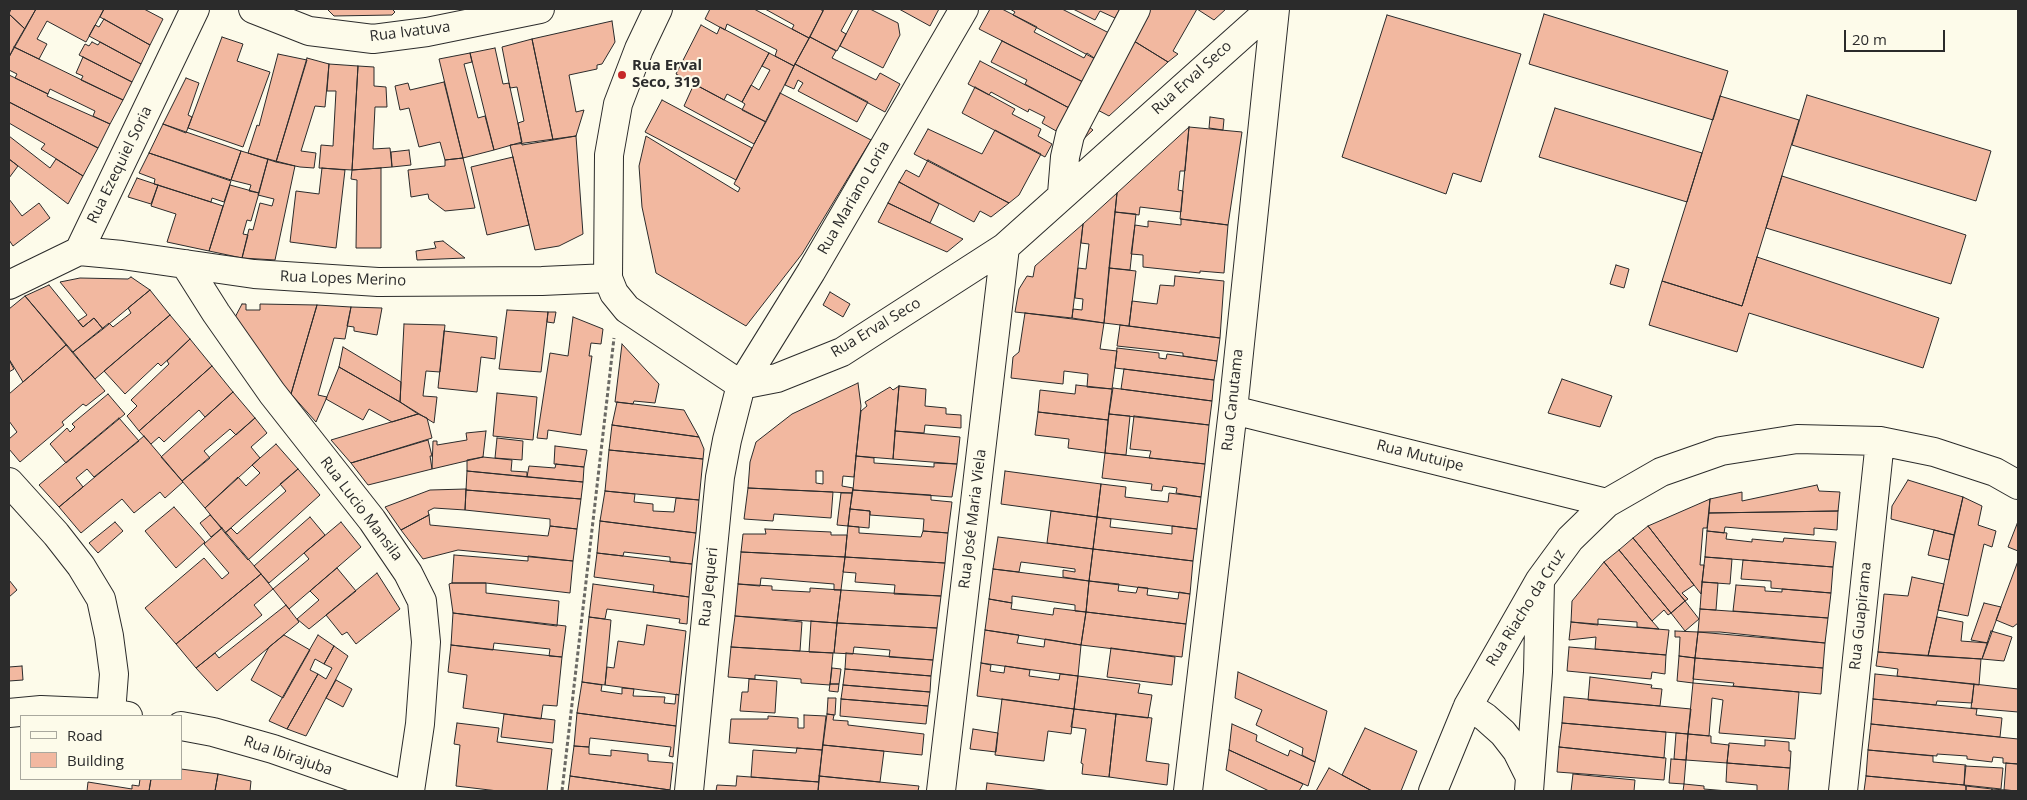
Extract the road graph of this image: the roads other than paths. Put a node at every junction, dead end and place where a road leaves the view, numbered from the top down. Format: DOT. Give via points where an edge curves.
graph roads {
  1 [pos="195,9"];
  2 [pos="253,9"];
  3 [pos="540,9"];
  4 [pos="658,9"];
  5 [pos="964,9"];
  6 [pos="1136,9"];
  7 [pos="1271,9"];
  8 [pos="1275,9"];
  9 [pos="1062,194"];
  10 [pos="1005,247"];
  11 [pos="79,251"];
  12 [pos="185,264"];
  13 [pos="608,278"];
  14 [pos="9,285"];
  15 [pos="741,386"];
  16 [pos="1233,410"];
  17 [pos="1880,441"];
  18 [pos="9,482"];
  19 [pos="2018,485"];
  20 [pos="1607,503"];
  21 [pos="1540,580"];
  22 [pos="1468,706"];
  23 [pos="9,713"];
  24 [pos="119,715"];
  25 [pos="182,726"];
  26 [pos="343,783"];
  27 [pos="1529,784"];
  28 [pos="393,791"];
  29 [pos="410,791"];
  30 [pos="689,791"];
  31 [pos="941,791"];
  32 [pos="1188,791"];
  33 [pos="1432,791"];
  34 [pos="1843,791"];
  1 -- 11 [label="street, Rua Ezequiel Soria"];
  2 -- 3 [label="street, Rua Ivatuva" via="309,31 373,39 427,32"];
  4 -- 13 [label="street" via="618,104 609,155"];
  5 -- 15 [label="street, Rua Mariano Loria" via="812,272"];
  6 -- 9 [label="street" via="1070,135"];
  7 -- 9 [label="street, Rua Erval Seco"];
  8 -- 16 [label="street, Rua Canutama"];
  9 -- 10 [label="street, Rua Erval Seco"];
  10 -- 15 [label="street, Rua Erval Seco" via="842,352 777,378"];
  10 -- 31 [label="street, Rua José Maria Viela"];
  11 -- 12 [label="street, Rua Lopes Merino"];
  11 -- 14 [label="street"];
  12 -- 13 [label="street, Rua Lopes Merino" via="254,274 378,282"];
  12 -- 29 [label="street, Rua Lucio Mansila" via="272,393 372,520 408,573 422,601 426,642 420,724"];
  13 -- 15 [label="street" via="614,293 627,309"];
  15 -- 30 [label="street, Rua Jequeri" via="720,477"];
  16 -- 20 [label="street, Rua Mutuipe"];
  16 -- 32 [label="street, Rua Canutama"];
  17 -- 19 [label="street, Rua Riacho da Cruz" via="1942,455 1995,472"];
  17 -- 20 [label="street, Rua Riacho da Cruz" via="1797,439 1721,451 1661,472"];
  17 -- 34 [label="street, Rua Guapirama"];
  18 -- 24 [label="street" via="56,534 101,599 110,636"];
  20 -- 21 [label="street, Rua Riacho da Cruz" via="1570,539"];
  21 -- 22 [label="street, Rua Riacho da Cruz"];
  21 -- 27 [label="street" via="1538,672"];
  22 -- 27 [label="street" via="1503,733 1517,751"];
  22 -- 33 [label="street, Rua Riacho da Cruz"];
  23 -- 24 [label="street" via="41,710"];
  25 -- 26 [label="street, Rua Ibirajuba" via="273,749"];
  26 -- 28 [label="street, Rua Ibirajuba"];
}
